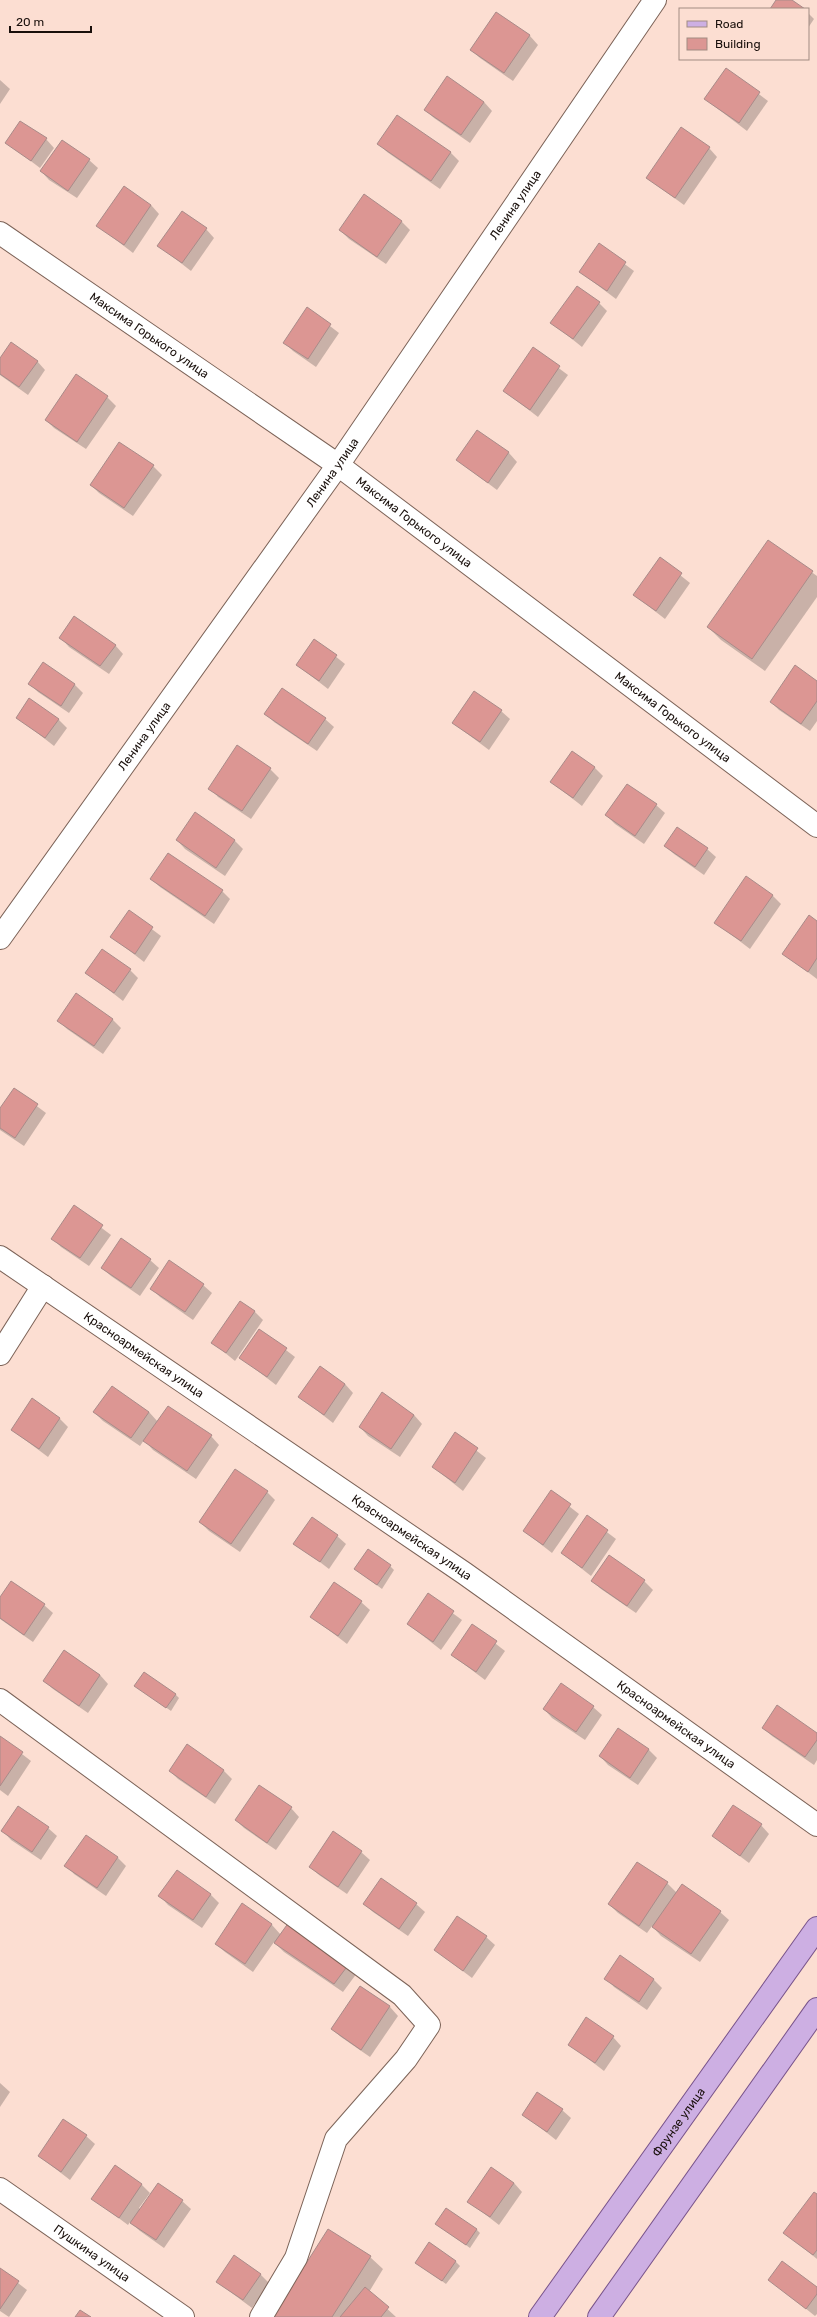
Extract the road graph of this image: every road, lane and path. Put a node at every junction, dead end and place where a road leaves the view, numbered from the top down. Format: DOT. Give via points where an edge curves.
graph roads {
  1 [pos="655,0"];
  2 [pos="0,233"];
  3 [pos="338,465"];
  4 [pos="817,826"];
  5 [pos="0,938"];
  6 [pos="0,1257"];
  7 [pos="43,1286"];
  8 [pos="0,1354"];
  9 [pos="0,1700"];
  10 [pos="817,1825"];
  11 [pos="817,1928"];
  12 [pos="817,2009"];
  13 [pos="0,2189"];
  14 [pos="183,2317"];
  15 [pos="261,2317"];
  16 [pos="540,2317"];
  17 [pos="600,2317"];
  1 -- 3 [label="street, Ленина улица"];
  2 -- 3 [label="street, Максима Горького улица"];
  3 -- 4 [label="street, Максима Горького улица"];
  3 -- 5 [label="street, Ленина улица"];
  6 -- 7 [label="street, Красноармейская улица"];
  7 -- 8 [label="street"];
  7 -- 10 [label="street, Красноармейская улица" via="464,1573"];
  9 -- 15 [label="street" via="402,1995 429,2025 406,2059 336,2139 296,2258"];
  11 -- 16 [label="main road, Фрунзе улица"];
  12 -- 17 [label="main road"];
  13 -- 14 [label="street, Пушкина улица"];
}
